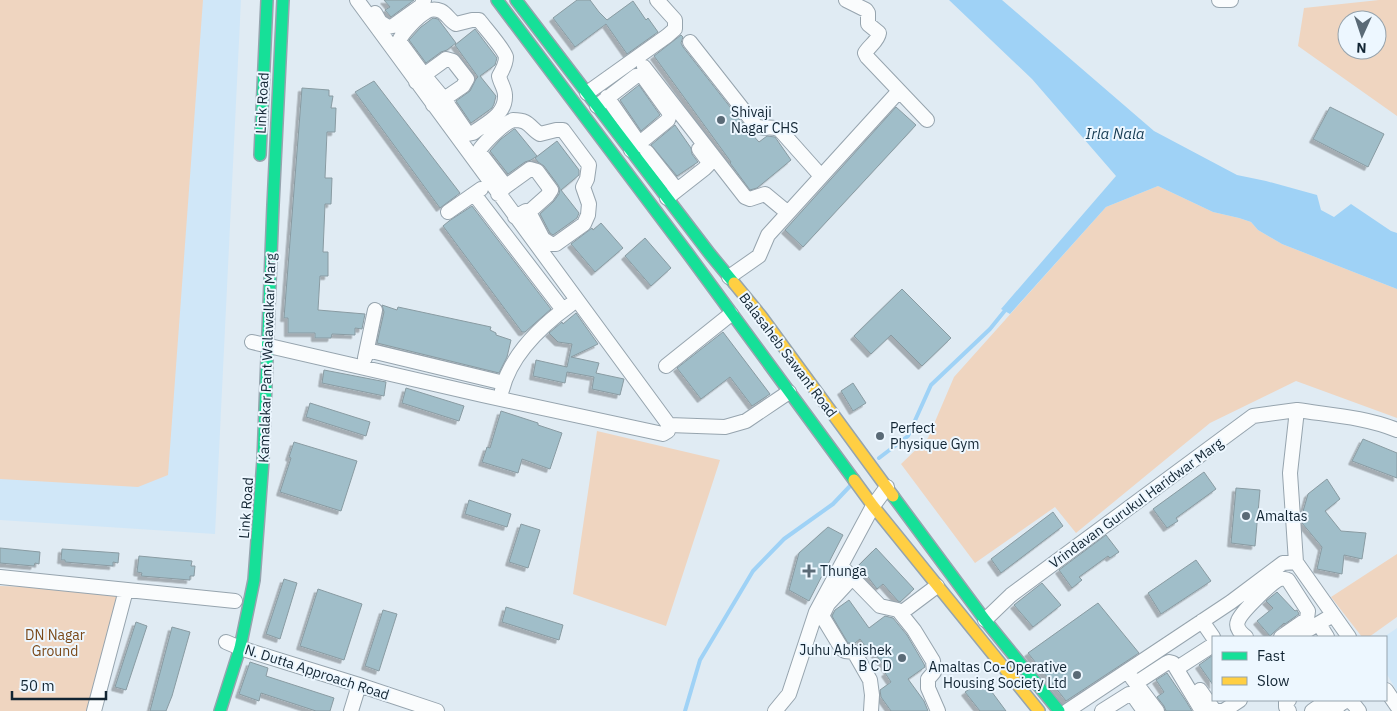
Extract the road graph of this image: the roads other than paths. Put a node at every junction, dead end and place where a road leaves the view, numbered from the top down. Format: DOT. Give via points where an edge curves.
graph roads {
  1 [pos="266,0"];
  2 [pos="283,0"];
  3 [pos="357,0"];
  4 [pos="367,0"];
  5 [pos="424,0"];
  6 [pos="497,0"];
  7 [pos="516,0"];
  8 [pos="657,0"];
  9 [pos="669,0"];
  10 [pos="846,0"];
  11 [pos="1218,0"];
  12 [pos="1231,0"];
  13 [pos="678,11"];
  14 [pos="690,42"];
  15 [pos="644,67"];
  16 [pos="420,78"];
  17 [pos="899,91"];
  18 [pos="587,92"];
  19 [pos="602,101"];
  20 [pos="439,102"];
  21 [pos="927,120"];
  22 [pos="680,124"];
  23 [pos="639,148"];
  24 [pos="259,164"];
  25 [pos="821,176"];
  26 [pos="498,188"];
  27 [pos="474,194"];
  28 [pos="672,194"];
  29 [pos="448,212"];
  30 [pos="529,212"];
  31 [pos="788,213"];
  32 [pos="515,217"];
  33 [pos="556,272"];
  34 [pos="729,276"];
  35 [pos="542,282"];
  36 [pos="576,300"];
  37 [pos="375,310"];
  38 [pos="563,310"];
  39 [pos="731,314"];
  40 [pos="252,342"];
  41 [pos="267,345"];
  42 [pos="367,350"];
  43 [pos="666,366"];
  44 [pos="363,367"];
  45 [pos="486,378"];
  46 [pos="504,383"];
  47 [pos="789,392"];
  48 [pos="482,395"];
  49 [pos="500,398"];
  50 [pos="1297,410"];
  51 [pos="668,424"];
  52 [pos="1397,430"];
  53 [pos="887,487"];
  54 [pos="873,506"];
  55 [pos="243,548"];
  56 [pos="256,549"];
  57 [pos="1296,562"];
  58 [pos="841,566"];
  59 [pos="0,577"];
  60 [pos="852,578"];
  61 [pos="937,586"];
  62 [pos="126,590"];
  63 [pos="1247,598"];
  64 [pos="235,601"];
  65 [pos="819,614"];
  66 [pos="901,614"];
  67 [pos="1333,615"];
  68 [pos="985,620"];
  69 [pos="1202,621"];
  70 [pos="1319,624"];
  71 [pos="1212,636"];
  72 [pos="1245,636"];
  73 [pos="1282,636"];
  74 [pos="1298,636"];
  75 [pos="1326,636"];
  76 [pos="1348,636"];
  77 [pos="226,643"];
  78 [pos="1167,644"];
  79 [pos="1212,646"];
  80 [pos="240,648"];
  81 [pos="1182,664"];
  82 [pos="1127,671"];
  83 [pos="1136,683"];
  84 [pos="359,685"];
  85 [pos="1387,692"];
  86 [pos="1238,701"];
  87 [pos="1327,701"];
  88 [pos="1393,707"];
  89 [pos="94,711"];
  90 [pos="220,711"];
  91 [pos="351,711"];
  92 [pos="437,711"];
  93 [pos="775,711"];
  94 [pos="872,711"];
  95 [pos="938,711"];
  96 [pos="1039,711"];
  97 [pos="1059,711"];
  98 [pos="1067,711"];
  99 [pos="1102,711"];
  100 [pos="1144,711"];
  101 [pos="1157,711"];
  102 [pos="1202,711"];
  103 [pos="1220,711"];
  104 [pos="1312,711"];
  105 [pos="1332,711"];
  106 [pos="1359,711"];
  1 -- 24 [label="main road, Link Road"];
  2 -- 41 [label="main road, Kamalakar Pant Walawalkar Marg"];
  3 -- 16 [label="street"];
  4 -- 5 [label="street" via="380,22 388,26 393,26 421,6"];
  6 -- 39 [label="main road, Balasaheb Sawant Road"];
  7 -- 18 [label="main road"];
  8 -- 18 [label="street" via="675,20 675,29"];
  9 -- 13 [label="street"];
  10 -- 17 [label="street" via="868,13 868,24 879,33 865,53"];
  11 -- 12 [label="street"];
  14 -- 25 [label="street" via="756,126 780,130"];
  15 -- 31 [label="street" via="746,197 750,199 765,194"];
  16 -- 20 [label="street"];
  16 -- 20 [label="street" via="446,59 453,61 467,79 463,86"];
  16 -- 20 [label="street" via="399,41 401,35 432,9 442,12 456,24 479,20 506,55 499,76 505,93 500,114 468,134"];
  17 -- 21 [label="street"];
  17 -- 25 [label="street"];
  18 -- 19 [label="main road"];
  19 -- 23 [label="street"];
  19 -- 23 [label="street" via="636,76 644,78 670,114 668,120"];
  20 -- 26 [label="street"];
  22 -- 28 [label="street" via="708,164"];
  23 -- 28 [label="street"];
  25 -- 31 [label="street"];
  26 -- 27 [label="street"];
  26 -- 30 [label="street" via="530,169 537,171 550,190"];
  26 -- 30 [label="street" via="480,149 508,122 525,122 540,134 563,130 589,165 583,187 589,204 588,215 584,224 556,244 551,244 543,239"];
  26 -- 32 [label="street"];
  27 -- 29 [label="street"];
  27 -- 35 [label="street"];
  28 -- 34 [label="main road, Balasaheb Sawant Road"];
  30 -- 32 [label="street"];
  31 -- 34 [label="street" via="768,235 759,256"];
  32 -- 33 [label="street"];
  33 -- 35 [label="street"];
  33 -- 36 [label="street"];
  34 -- 53 [label="main road, Balasaheb Sawant Road"];
  35 -- 38 [label="street"];
  36 -- 38 [label="street"];
  36 -- 51 [label="street"];
  37 -- 42 [label="street"];
  38 -- 46 [label="street" via="546,323 519,353"];
  39 -- 43 [label="street"];
  39 -- 47 [label="main road, Balasaheb Sawant Road"];
  40 -- 41 [label="street"];
  41 -- 44 [label="street"];
  41 -- 56 [label="main road, Kamalakar Pant Walawalkar Marg" via="264,460"];
  42 -- 44 [label="street"];
  42 -- 45 [label="street"];
  44 -- 48 [label="street"];
  45 -- 46 [label="street"];
  45 -- 48 [label="street"];
  46 -- 49 [label="street"];
  47 -- 51 [label="street" via="746,421 725,427"];
  47 -- 54 [label="main road, Balasaheb Sawant Road"];
  48 -- 49 [label="street"];
  49 -- 51 [label="street" via="663,434 668,431"];
  50 -- 52 [label="street, Vrindavan Gurukul Haridwar Marg" via="1386,425"];
  50 -- 57 [label="street" via="1290,473"];
  50 -- 68 [label="street, Vrindavan Gurukul Haridwar Marg" via="1253,416 1011,596"];
  53 -- 54 [label="street"];
  53 -- 68 [label="main road, Balasaheb Sawant Road"];
  54 -- 58 [label="street"];
  54 -- 61 [label="main road, Balasaheb Sawant Road"];
  55 -- 56 [label="main road"];
  56 -- 80 [label="main road, Kamalakar Pant Walawalkar Marg" via="254,580"];
  57 -- 63 [label="street" via="1283,563"];
  57 -- 67 [label="street"];
  58 -- 60 [label="street"];
  58 -- 65 [label="street"];
  59 -- 62 [label="street"];
  60 -- 65 [label="street"];
  60 -- 66 [label="street" via="880,606 898,610"];
  61 -- 66 [label="street"];
  61 -- 96 [label="main road, Balasaheb Sawant Road"];
  62 -- 64 [label="street"];
  62 -- 89 [label="street"];
  63 -- 69 [label="street"];
  63 -- 72 [label="street" via="1237,626"];
  63 -- 73 [label="street" via="1279,580 1288,580 1308,615"];
  65 -- 93 [label="street" via="790,694"];
  65 -- 94 [label="street" via="842,649 854,652 870,680"];
  66 -- 95 [label="street" via="933,661 934,672 928,679 928,688"];
  67 -- 70 [label="street"];
  67 -- 76 [label="street"];
  68 -- 97 [label="main road, Balasaheb Sawant Road"];
  69 -- 71 [label="street"];
  69 -- 78 [label="street"];
  70 -- 74 [label="street"];
  70 -- 75 [label="street"];
  77 -- 80 [label="street, N. Dutta Approach Road"];
  78 -- 81 [label="street"];
  78 -- 82 [label="street"];
  79 -- 81 [label="street"];
  80 -- 84 [label="street, N. Dutta Approach Road"];
  80 -- 90 [label="main road, Kamalakar Pant Walawalkar Marg"];
  81 -- 103 [label="street" via="1214,710"];
  82 -- 83 [label="street"];
  82 -- 98 [label="street"];
  83 -- 101 [label="street"];
  83 -- 102 [label="street" via="1169,662"];
  84 -- 91 [label="street"];
  84 -- 92 [label="street, N. Dutta Approach Road"];
  85 -- 88 [label="street"];
  86 -- 103 [label="street"];
  87 -- 104 [label="street"];
  99 -- 100 [label="street" via="1132,694"];
  105 -- 106 [label="street" via="1350,701"];
}
